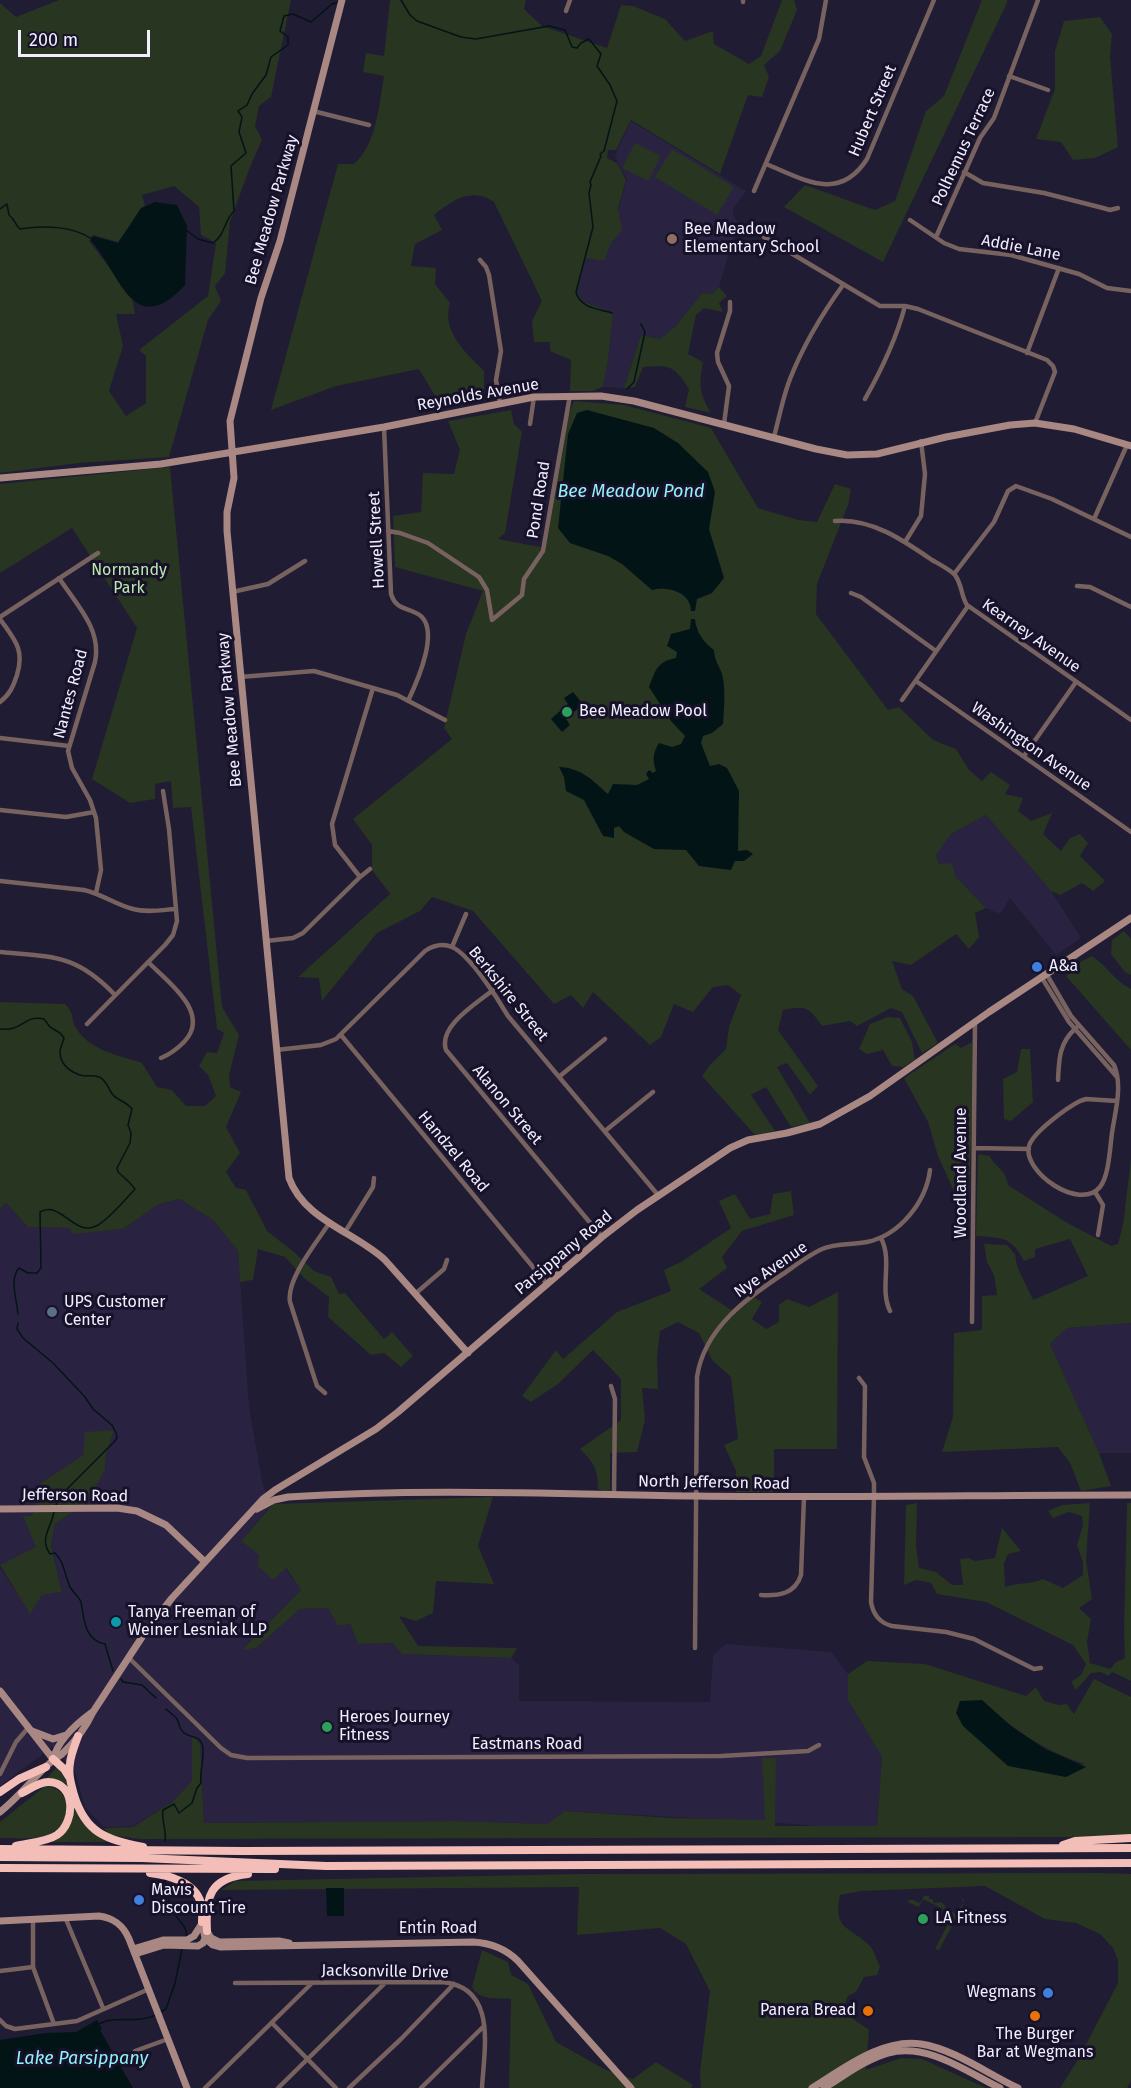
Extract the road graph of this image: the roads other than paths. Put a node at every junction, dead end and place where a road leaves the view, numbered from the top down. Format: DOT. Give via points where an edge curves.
graph roads {
  1 [pos="570,0"];
  2 [pos="826,0"];
  3 [pos="934,0"];
  4 [pos="1038,0"];
  5 [pos="341,2"];
  6 [pos="567,11"];
  7 [pos="1009,76"];
  8 [pos="1048,90"];
  9 [pos="313,111"];
  10 [pos="369,125"];
  11 [pos="766,164"];
  12 [pos="964,172"];
  13 [pos="754,191"];
  14 [pos="1118,208"];
  15 [pos="910,220"];
  16 [pos="764,237"];
  17 [pos="936,237"];
  18 [pos="480,260"];
  19 [pos="1059,268"];
  20 [pos="843,285"];
  21 [pos="1131,291"];
  22 [pos="730,302"];
  23 [pos="905,306"];
  24 [pos="1027,353"];
  25 [pos="570,395"];
  26 [pos="534,397"];
  27 [pos="865,399"];
  28 [pos="500,403"];
  29 [pos="1035,423"];
  30 [pos="530,424"];
  31 [pos="724,424"];
  32 [pos="384,427"];
  33 [pos="774,437"];
  34 [pos="921,441"];
  35 [pos="1129,446"];
  36 [pos="231,452"];
  37 [pos="0,477"];
  38 [pos="1094,519"];
  39 [pos="834,521"];
  40 [pos="388,531"];
  41 [pos="1131,537"];
  42 [pos="905,542"];
  43 [pos="98,553"];
  44 [pos="305,561"];
  45 [pos="954,574"];
  46 [pos="59,578"];
  47 [pos="1077,586"];
  48 [pos="232,592"];
  49 [pos="851,593"];
  50 [pos="968,606"];
  51 [pos="1131,607"];
  52 [pos="0,618"];
  53 [pos="936,651"];
  54 [pos="240,677"];
  55 [pos="916,681"];
  56 [pos="1076,682"];
  57 [pos="373,688"];
  58 [pos="408,700"];
  59 [pos="902,700"];
  60 [pos="0,702"];
  61 [pos="445,720"];
  62 [pos="1131,720"];
  63 [pos="0,738"];
  64 [pos="69,746"];
  65 [pos="1024,756"];
  66 [pos="163,791"];
  67 [pos="0,810"];
  68 [pos="94,812"];
  69 [pos="1131,832"];
  70 [pos="370,869"];
  71 [pos="360,877"];
  72 [pos="0,881"];
  73 [pos="96,892"];
  74 [pos="175,909"];
  75 [pos="466,914"];
  76 [pos="1131,918"];
  77 [pos="266,941"];
  78 [pos="452,947"];
  79 [pos="0,952"];
  80 [pos="148,962"];
  81 [pos="1045,976"];
  82 [pos="493,990"];
  83 [pos="115,995"];
  84 [pos="975,1023"];
  85 [pos="87,1024"];
  86 [pos="1077,1027"];
  87 [pos="340,1035"];
  88 [pos="605,1039"];
  89 [pos="276,1050"];
  90 [pos="161,1058"];
  91 [pos="560,1076"];
  92 [pos="1058,1080"];
  93 [pos="653,1092"];
  94 [pos="1117,1101"];
  95 [pos="605,1131"];
  96 [pos="974,1148"];
  97 [pos="1029,1149"];
  98 [pos="930,1170"];
  99 [pos="374,1178"];
  100 [pos="1095,1192"];
  101 [pos="658,1195"];
  102 [pos="330,1222"];
  103 [pos="345,1232"];
  104 [pos="1098,1235"];
  105 [pos="602,1237"];
  106 [pos="881,1238"];
  107 [pos="447,1260"];
  108 [pos="547,1284"];
  109 [pos="416,1294"];
  110 [pos="890,1311"];
  111 [pos="972,1322"];
  112 [pos="468,1353"];
  113 [pos="859,1378"];
  114 [pos="611,1386"];
  115 [pos="325,1393"];
  116 [pos="280,1486"];
  117 [pos="614,1495"];
  118 [pos="1131,1495"];
  119 [pos="297,1496"];
  120 [pos="695,1496"];
  121 [pos="288,1497"];
  122 [pos="804,1497"];
  123 [pos="874,1497"];
  124 [pos="0,1509"];
  125 [pos="249,1515"];
  126 [pos="204,1561"];
  127 [pos="761,1594"];
  128 [pos="695,1648"];
  129 [pos="129,1658"];
  130 [pos="1041,1668"];
  131 [pos="0,1691"];
  132 [pos="29,1729"];
  133 [pos="75,1734"];
  134 [pos="819,1745"];
  135 [pos="53,1759"];
  136 [pos="46,1767"];
  137 [pos="0,1774"];
  138 [pos="70,1778"];
  139 [pos="0,1792"];
  140 [pos="22,1793"];
  141 [pos="0,1812"];
  142 [pos="1131,1838"];
  143 [pos="1057,1847"];
  144 [pos="1131,1848"];
  145 [pos="0,1849"];
  146 [pos="160,1851"];
  147 [pos="0,1857"];
  148 [pos="1131,1863"];
  149 [pos="326,1866"];
  150 [pos="0,1868"];
  151 [pos="111,1868"];
  152 [pos="272,1869"];
  153 [pos="65,1917"];
  154 [pos="33,1919"];
  155 [pos="0,1922"];
  156 [pos="202,1922"];
  157 [pos="206,1935"];
  158 [pos="134,1952"];
  159 [pos="33,1967"];
  160 [pos="0,1971"];
  161 [pos="235,1983"];
  162 [pos="385,1983"];
  163 [pos="311,1984"];
  164 [pos="454,1984"];
  165 [pos="149,1989"];
  166 [pos="103,2008"];
  167 [pos="0,2020"];
  168 [pos="272,2023"];
  169 [pos="54,2024"];
  170 [pos="484,2026"];
  171 [pos="168,2039"];
  172 [pos="135,2051"];
  173 [pos="307,2058"];
  174 [pos="836,2077"];
  175 [pos="187,2088"];
  176 [pos="205,2088"];
  177 [pos="278,2088"];
  178 [pos="336,2088"];
  179 [pos="349,2088"];
  180 [pos="421,2088"];
  181 [pos="482,2088"];
  182 [pos="631,2088"];
  183 [pos="812,2088"];
  184 [pos="824,2088"];
  185 [pos="1000,2088"];
  186 [pos="1018,2088"];
  1 -- 6 [label="street"];
  2 -- 11 [label="street" via="819,39"];
  3 -- 11 [label="street, Hubert Street" via="867,159 857,173 838,183 820,184"];
  4 -- 7 [label="street, Polhemus Terrace"];
  5 -- 9 [label="street, Bee Meadow Parkway"];
  7 -- 8 [label="street"];
  7 -- 12 [label="street, Polhemus Terrace" via="994,118"];
  9 -- 10 [label="street"];
  9 -- 36 [label="street, Bee Meadow Parkway" via="234,400 229,429"];
  11 -- 13 [label="street"];
  12 -- 14 [label="street" via="983,183 1110,210"];
  12 -- 17 [label="street, Polhemus Terrace"];
  15 -- 17 [label="street, Addie Lane"];
  16 -- 20 [label="street"];
  17 -- 19 [label="street, Addie Lane" via="959,249 1011,255"];
  18 -- 28 [label="street" via="489,275 500,345 496,381"];
  19 -- 21 [label="street, Addie Lane" via="1107,288"];
  19 -- 24 [label="street"];
  20 -- 23 [label="street" via="880,306"];
  20 -- 33 [label="street" via="797,362"];
  22 -- 31 [label="street" via="717,353 729,386"];
  23 -- 24 [label="street"];
  23 -- 27 [label="street" via="887,359"];
  24 -- 29 [label="street" via="1047,360 1055,369"];
  25 -- 26 [label="street, Reynolds Avenue"];
  25 -- 31 [label="street, Reynolds Avenue" via="618,397"];
  25 -- 40 [label="street, Pond Road" via="543,551 524,579 522,595 492,620 487,590 479,577 428,543"];
  26 -- 28 [label="street, Reynolds Avenue"];
  26 -- 30 [label="street"];
  28 -- 32 [label="street, Reynolds Avenue"];
  29 -- 34 [label="street, Reynolds Avenue"];
  29 -- 35 [label="street, Reynolds Avenue" via="1074,429"];
  31 -- 33 [label="street, Reynolds Avenue"];
  32 -- 36 [label="street, Reynolds Avenue"];
  32 -- 40 [label="street, Howell Street"];
  33 -- 34 [label="street, Reynolds Avenue" via="853,455 877,454"];
  34 -- 42 [label="street" via="925,474 921,516"];
  35 -- 38 [label="street"];
  36 -- 37 [label="street, Reynolds Avenue" via="161,464"];
  36 -- 48 [label="street, Bee Meadow Parkway" via="234,478 226,525"];
  38 -- 41 [label="street"];
  38 -- 45 [label="street" via="1052,499 1013,487 994,522"];
  39 -- 42 [label="street" via="848,520 877,528"];
  40 -- 58 [label="street, Howell Street" via="392,596 401,608 421,616 428,630 422,671"];
  42 -- 45 [label="street"];
  43 -- 46 [label="street"];
  44 -- 48 [label="street" via="268,584"];
  45 -- 50 [label="street, Kearney Avenue"];
  46 -- 52 [label="street"];
  46 -- 64 [label="street, Nantes Road" via="90,624 97,646"];
  47 -- 51 [label="street" via="1090,587"];
  48 -- 54 [label="street, Bee Meadow Parkway"];
  49 -- 53 [label="street"];
  50 -- 53 [label="street"];
  50 -- 56 [label="street, Kearney Avenue"];
  52 -- 60 [label="street" via="20,655 14,684"];
  53 -- 55 [label="street"];
  54 -- 57 [label="street" via="314,671"];
  54 -- 77 [label="street, Bee Meadow Parkway"];
  55 -- 59 [label="street"];
  55 -- 65 [label="street, Washington Avenue"];
  56 -- 62 [label="street, Kearney Avenue"];
  56 -- 65 [label="street"];
  57 -- 58 [label="street"];
  57 -- 71 [label="street" via="332,824 335,845"];
  58 -- 61 [label="street"];
  63 -- 64 [label="street"];
  64 -- 68 [label="street, Nantes Road" via="72,768"];
  65 -- 69 [label="street, Washington Avenue"];
  66 -- 74 [label="street"];
  67 -- 68 [label="street" via="66,817"];
  68 -- 73 [label="street, Nantes Road" via="101,870"];
  70 -- 71 [label="street"];
  71 -- 77 [label="street" via="303,933"];
  72 -- 73 [label="street"];
  73 -- 74 [label="street" via="131,909"];
  74 -- 80 [label="street" via="173,935"];
  75 -- 78 [label="street"];
  76 -- 81 [label="street, Parsippany Road"];
  77 -- 89 [label="street, Bee Meadow Parkway"];
  78 -- 82 [label="street, Berkshire Street"];
  78 -- 87 [label="street, Berkshire Street" via="439,945 428,949"];
  79 -- 83 [label="street" via="72,962 94,974"];
  80 -- 83 [label="street"];
  80 -- 90 [label="street" via="186,1000 192,1013 187,1038 170,1055"];
  81 -- 84 [label="street, Parsippany Road"];
  81 -- 86 [label="street" via="1064,1015"];
  82 -- 91 [label="street, Berkshire Street" via="508,1016"];
  82 -- 105 [label="street, Alanon Street" via="448,1030 446,1050"];
  83 -- 85 [label="street"];
  84 -- 96 [label="street, Woodland Avenue"];
  84 -- 101 [label="street, Parsippany Road" via="832,1118 808,1128 741,1142"];
  86 -- 92 [label="street" via="1063,1042"];
  86 -- 94 [label="street" via="1117,1077"];
  87 -- 89 [label="street, Berkshire Street" via="321,1045"];
  87 -- 108 [label="street, Handzel Road"];
  88 -- 91 [label="street"];
  89 -- 102 [label="street, Bee Meadow Parkway" via="289,1178 307,1206"];
  91 -- 95 [label="street, Berkshire Street"];
  93 -- 95 [label="street"];
  94 -- 97 [label="street" via="1086,1100 1075,1104 1037,1133"];
  94 -- 100 [label="street" via="1105,1176"];
  95 -- 101 [label="street, Berkshire Street"];
  96 -- 97 [label="street"];
  96 -- 111 [label="street, Woodland Avenue"];
  97 -- 100 [label="street" via="1036,1171 1069,1193 1082,1196"];
  98 -- 106 [label="street" via="911,1213"];
  99 -- 103 [label="street" via="374,1187"];
  100 -- 104 [label="street" via="1103,1205"];
  101 -- 105 [label="street, Parsippany Road"];
  102 -- 103 [label="street, Bee Meadow Parkway"];
  102 -- 115 [label="street" via="289,1294 317,1386"];
  103 -- 109 [label="street, Bee Meadow Parkway" via="374,1250"];
  105 -- 108 [label="street, Parsippany Road"];
  106 -- 110 [label="street" via="886,1250 886,1299"];
  106 -- 120 [label="street, Nye Avenue" via="821,1249 747,1299 728,1317 702,1357 697,1377"];
  107 -- 109 [label="street" via="444,1269"];
  108 -- 112 [label="street, Parsippany Road"];
  109 -- 112 [label="street, Bee Meadow Parkway"];
  112 -- 116 [label="street, Parsippany Road" via="376,1429"];
  113 -- 123 [label="street" via="866,1386 864,1456 874,1483"];
  114 -- 117 [label="street" via="615,1399"];
  116 -- 119 [label="street"];
  116 -- 121 [label="street" via="281,1493"];
  116 -- 125 [label="street, Parsippany Road"];
  117 -- 119 [label="street, North Jefferson Road"];
  117 -- 120 [label="street, North Jefferson Road"];
  118 -- 123 [label="street, North Jefferson Road"];
  119 -- 121 [label="street, North Jefferson Road"];
  120 -- 122 [label="street, North Jefferson Road"];
  120 -- 128 [label="street, Nye Avenue"];
  121 -- 125 [label="street, North Jefferson Road" via="269,1502"];
  122 -- 123 [label="street, North Jefferson Road"];
  122 -- 127 [label="street" via="799,1582 784,1594"];
  123 -- 130 [label="street" via="872,1602 879,1619 892,1626 946,1632 974,1640 1034,1669"];
  124 -- 126 [label="street, Jefferson Road" via="137,1511 166,1525"];
  125 -- 126 [label="street, Parsippany Road"];
  126 -- 129 [label="street, Parsippany Road"];
  129 -- 133 [label="street, Parsippany Road" via="87,1725"];
  129 -- 134 [label="street, Eastmans Road" via="221,1748 247,1758 721,1756 808,1750"];
  131 -- 132 [label="street"];
  132 -- 133 [label="street" via="53,1739"];
  132 -- 135 [label="street"];
  132 -- 137 [label="street" via="16,1742"];
  133 -- 135 [label="street, Parsippany Road" via="62,1754"];
  133 -- 138 [label="highway"];
  135 -- 136 [label="street, Parsippany Road"];
  135 -- 138 [label="highway"];
  136 -- 139 [label="highway"];
  136 -- 140 [label="street, Parsippany Road"];
  138 -- 146 [label="highway" via="80,1812 90,1826 115,1840"];
  140 -- 141 [label="street, Parsippany Road"];
  140 -- 145 [label="highway" via="42,1783 58,1785 70,1800 69,1819 54,1837"];
  142 -- 143 [label="highway" via="1074,1841"];
  143 -- 144 [label="highway"];
  143 -- 146 [label="highway"];
  145 -- 146 [label="highway"];
  147 -- 149 [label="highway"];
  148 -- 149 [label="highway"];
  149 -- 152 [label="highway"];
  150 -- 151 [label="highway"];
  151 -- 152 [label="highway"];
  151 -- 156 [label="highway" via="161,1874 181,1881 199,1899"];
  152 -- 157 [label="highway" via="219,1882 208,1900"];
  153 -- 154 [label="street"];
  153 -- 158 [label="street" via="103,1916 119,1924"];
  153 -- 166 [label="street"];
  154 -- 155 [label="street"];
  154 -- 159 [label="street"];
  156 -- 157 [label="street"];
  156 -- 158 [label="street" via="197,1933 187,1940 163,1940"];
  157 -- 158 [label="street" via="198,1946 164,1945"];
  157 -- 182 [label="street, Entin Road" via="219,1942 491,1944 518,1960"];
  158 -- 165 [label="street"];
  159 -- 160 [label="street"];
  159 -- 169 [label="street"];
  161 -- 163 [label="street, Jacksonville Drive"];
  162 -- 163 [label="street, Jacksonville Drive"];
  162 -- 164 [label="street, Jacksonville Drive"];
  162 -- 173 [label="street"];
  163 -- 168 [label="street"];
  164 -- 170 [label="street, Jacksonville Drive" via="478,2001"];
  164 -- 179 [label="street"];
  165 -- 166 [label="street"];
  165 -- 171 [label="street"];
  166 -- 169 [label="street" via="77,2020"];
  167 -- 169 [label="street" via="15,2029"];
  168 -- 173 [label="street"];
  168 -- 176 [label="street"];
  170 -- 180 [label="street"];
  170 -- 181 [label="street, Jacksonville Drive"];
  171 -- 172 [label="street"];
  171 -- 175 [label="street"];
  173 -- 177 [label="street"];
  173 -- 178 [label="street"];
  174 -- 183 [label="street"];
  174 -- 184 [label="street"];
  174 -- 185 [label="street" via="883,2055 916,2051 945,2060"];
  174 -- 186 [label="street" via="874,2052 916,2043 950,2053"];
}
